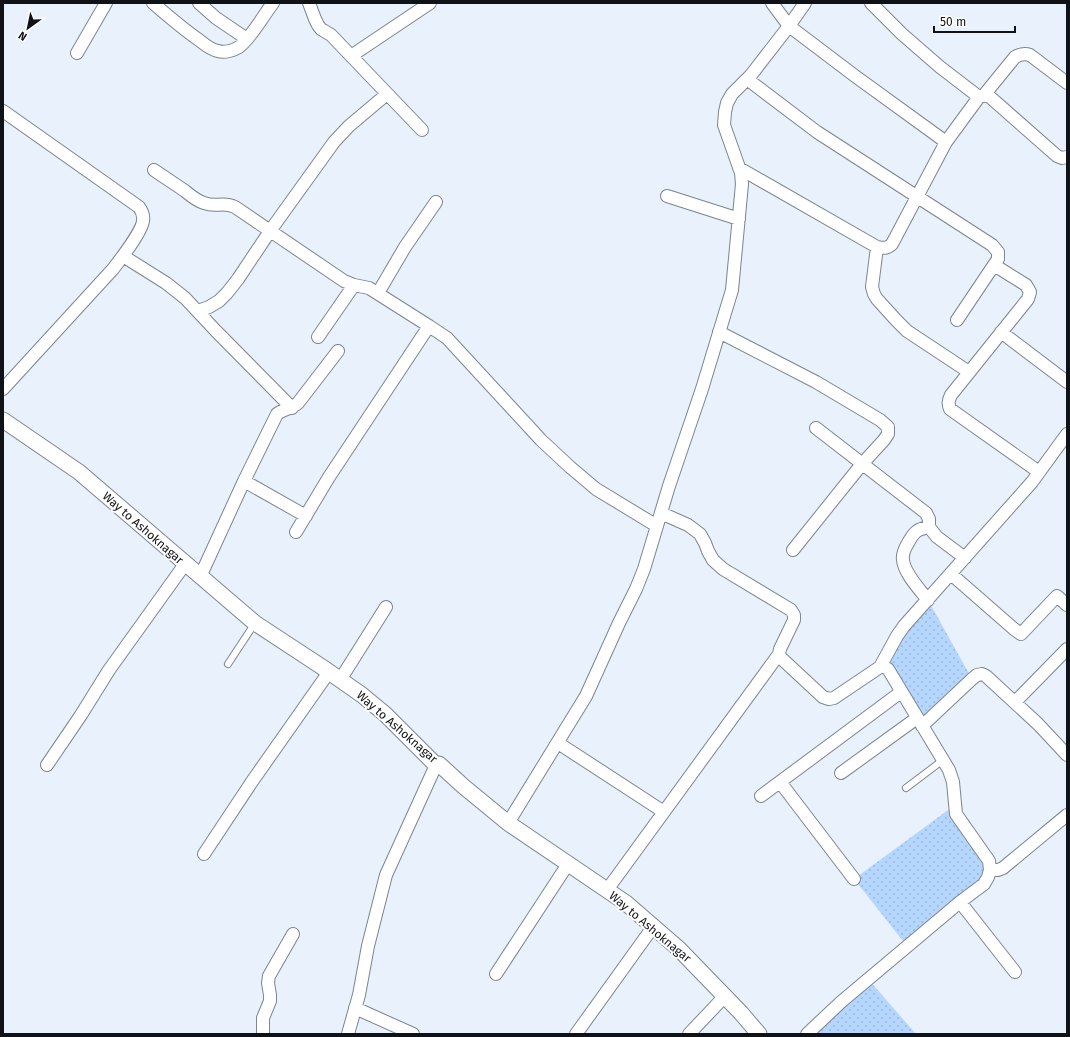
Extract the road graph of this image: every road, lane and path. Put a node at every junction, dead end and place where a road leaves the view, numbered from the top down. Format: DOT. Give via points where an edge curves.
graph roads {
  1 [pos="106,3"];
  2 [pos="153,3"];
  3 [pos="198,3"];
  4 [pos="273,3"];
  5 [pos="309,3"];
  6 [pos="430,3"];
  7 [pos="772,3"];
  8 [pos="805,3"];
  9 [pos="870,3"];
  10 [pos="789,26"];
  11 [pos="247,39"];
  12 [pos="78,53"];
  13 [pos="352,56"];
  14 [pos="747,79"];
  15 [pos="1067,83"];
  16 [pos="387,94"];
  17 [pos="982,96"];
  18 [pos="3,111"];
  19 [pos="422,130"];
  20 [pos="946,142"];
  21 [pos="1065,159"];
  22 [pos="739,168"];
  23 [pos="154,170"];
  24 [pos="667,196"];
  25 [pos="916,197"];
  26 [pos="436,202"];
  27 [pos="739,219"];
  28 [pos="270,231"];
  29 [pos="877,247"];
  30 [pos="123,256"];
  31 [pos="994,265"];
  32 [pos="354,285"];
  33 [pos="378,293"];
  34 [pos="198,311"];
  35 [pos="956,320"];
  36 [pos="429,326"];
  37 [pos="719,332"];
  38 [pos="1001,332"];
  39 [pos="318,337"];
  40 [pos="338,351"];
  41 [pos="969,372"];
  42 [pos="1067,382"];
  43 [pos="3,389"];
  44 [pos="292,408"];
  45 [pos="3,420"];
  46 [pos="816,428"];
  47 [pos="1067,434"];
  48 [pos="862,464"];
  49 [pos="1039,472"];
  50 [pos="244,481"];
  51 [pos="661,513"];
  52 [pos="306,516"];
  53 [pos="657,526"];
  54 [pos="929,527"];
  55 [pos="296,532"];
  56 [pos="793,550"];
  57 [pos="965,558"];
  58 [pos="185,564"];
  59 [pos="951,574"];
  60 [pos="200,577"];
  61 [pos="928,600"];
  62 [pos="1067,605"];
  63 [pos="386,607"];
  64 [pos="255,623"];
  65 [pos="1067,649"];
  66 [pos="779,654"];
  67 [pos="228,664"];
  68 [pos="880,667"];
  69 [pos="335,676"];
  70 [pos="902,692"];
  71 [pos="1015,702"];
  72 [pos="920,722"];
  73 [pos="558,743"];
  74 [pos="1067,755"];
  75 [pos="943,760"];
  76 [pos="47,765"];
  77 [pos="436,765"];
  78 [pos="841,773"];
  79 [pos="780,782"];
  80 [pos="906,788"];
  81 [pos="761,796"];
  82 [pos="664,812"];
  83 [pos="1067,816"];
  84 [pos="508,823"];
  85 [pos="204,854"];
  86 [pos="568,864"];
  87 [pos="990,870"];
  88 [pos="854,879"];
  89 [pos="607,890"];
  90 [pos="960,902"];
  91 [pos="653,927"];
  92 [pos="293,934"];
  93 [pos="1015,972"];
  94 [pos="496,974"];
  95 [pos="725,996"];
  96 [pos="355,1008"];
  97 [pos="263,1034"];
  98 [pos="348,1034"];
  99 [pos="413,1034"];
  100 [pos="576,1034"];
  101 [pos="689,1034"];
  102 [pos="759,1034"];
  103 [pos="807,1034"];
  1 -- 12 [label="street"];
  2 -- 11 [label="street" via="186,31 218,51 234,50"];
  3 -- 11 [label="street"];
  4 -- 11 [label="street"];
  5 -- 13 [label="street" via="321,29 331,35"];
  6 -- 13 [label="street"];
  7 -- 10 [label="street"];
  8 -- 10 [label="street"];
  9 -- 17 [label="street" via="940,67"];
  10 -- 14 [label="street"];
  10 -- 20 [label="street"];
  13 -- 16 [label="street"];
  14 -- 22 [label="street" via="732,94 725,112 724,125"];
  14 -- 25 [label="street" via="817,132"];
  15 -- 17 [label="street" via="1024,53 1015,57"];
  16 -- 19 [label="street"];
  16 -- 28 [label="street" via="334,142"];
  17 -- 20 [label="street"];
  17 -- 21 [label="street" via="990,97 1056,156"];
  18 -- 30 [label="street" via="143,213 142,227"];
  20 -- 25 [label="street"];
  22 -- 27 [label="street" via="742,184"];
  22 -- 29 [label="street"];
  23 -- 28 [label="street" via="199,201 212,206 229,204"];
  24 -- 27 [label="street"];
  25 -- 29 [label="street" via="892,244 888,247"];
  25 -- 31 [label="street" via="992,245 998,252 998,259"];
  26 -- 33 [label="street" via="405,246"];
  27 -- 37 [label="street" via="732,290"];
  28 -- 32 [label="street" via="344,281"];
  28 -- 34 [label="street" via="227,293 209,308"];
  29 -- 41 [label="street" via="872,287 874,294 907,331"];
  30 -- 34 [label="street" via="166,284"];
  30 -- 43 [label="street"];
  31 -- 35 [label="street"];
  31 -- 38 [label="street" via="1026,285 1030,292 1028,299"];
  32 -- 33 [label="street" via="370,288"];
  32 -- 39 [label="street"];
  33 -- 36 [label="street"];
  34 -- 44 [label="street"];
  36 -- 52 [label="street"];
  36 -- 53 [label="street" via="447,338 570,467 596,488"];
  37 -- 48 [label="street" via="816,382 888,427 888,434 884,440"];
  37 -- 51 [label="street"];
  38 -- 41 [label="street"];
  38 -- 42 [label="street"];
  40 -- 44 [label="street"];
  41 -- 49 [label="street" via="948,400 950,410"];
  44 -- 50 [label="street" via="277,414"];
  45 -- 58 [label="street, Way to Ashoknagar" via="79,472"];
  46 -- 48 [label="street"];
  47 -- 49 [label="street"];
  48 -- 54 [label="street" via="926,513"];
  48 -- 56 [label="street"];
  49 -- 57 [label="street"];
  50 -- 52 [label="street"];
  50 -- 60 [label="street"];
  51 -- 53 [label="street"];
  51 -- 66 [label="street" via="688,525 700,534 713,560 723,569 791,610 794,620"];
  52 -- 55 [label="street"];
  53 -- 73 [label="street" via="636,589 586,696"];
  54 -- 57 [label="street" via="937,537"];
  54 -- 61 [label="street" via="912,534 904,550 903,561 906,570"];
  57 -- 59 [label="street"];
  58 -- 60 [label="street, Way to Ashoknagar"];
  58 -- 76 [label="street" via="109,670"];
  59 -- 61 [label="street"];
  59 -- 62 [label="street" via="1021,634 1057,596"];
  60 -- 64 [label="street, Way to Ashoknagar"];
  61 -- 68 [label="street" via="901,631"];
  63 -- 69 [label="street"];
  64 -- 67 [label="lane"];
  64 -- 69 [label="street, Way to Ashoknagar"];
  65 -- 71 [label="street"];
  66 -- 68 [label="street" via="823,697 829,699"];
  66 -- 82 [label="street"];
  68 -- 70 [label="street" via="888,669"];
  69 -- 77 [label="street, Way to Ashoknagar" via="385,714"];
  69 -- 85 [label="street" via="251,783"];
  70 -- 72 [label="street"];
  70 -- 79 [label="street"];
  71 -- 72 [label="street" via="982,674 972,679"];
  71 -- 74 [label="street"];
  72 -- 75 [label="street"];
  72 -- 78 [label="street"];
  73 -- 82 [label="street"];
  73 -- 84 [label="street"];
  75 -- 80 [label="lane"];
  75 -- 87 [label="street" via="953,782 956,814 989,861"];
  77 -- 84 [label="street, Way to Ashoknagar" via="439,764"];
  77 -- 96 [label="street" via="386,875"];
  79 -- 81 [label="street"];
  79 -- 88 [label="street"];
  82 -- 89 [label="street"];
  83 -- 87 [label="street" via="1003,868"];
  84 -- 86 [label="street, Way to Ashoknagar"];
  86 -- 89 [label="street, Way to Ashoknagar"];
  86 -- 94 [label="street"];
  87 -- 90 [label="street" via="984,884"];
  89 -- 91 [label="street, Way to Ashoknagar"];
  90 -- 93 [label="street"];
  90 -- 103 [label="street" via="841,1002"];
  91 -- 95 [label="street, Way to Ashoknagar" via="679,949"];
  91 -- 100 [label="street"];
  92 -- 97 [label="street" via="269,976 270,1001 263,1018"];
  95 -- 101 [label="street"];
  95 -- 102 [label="street, Way to Ashoknagar"];
  96 -- 98 [label="street"];
  96 -- 99 [label="street"];
}
